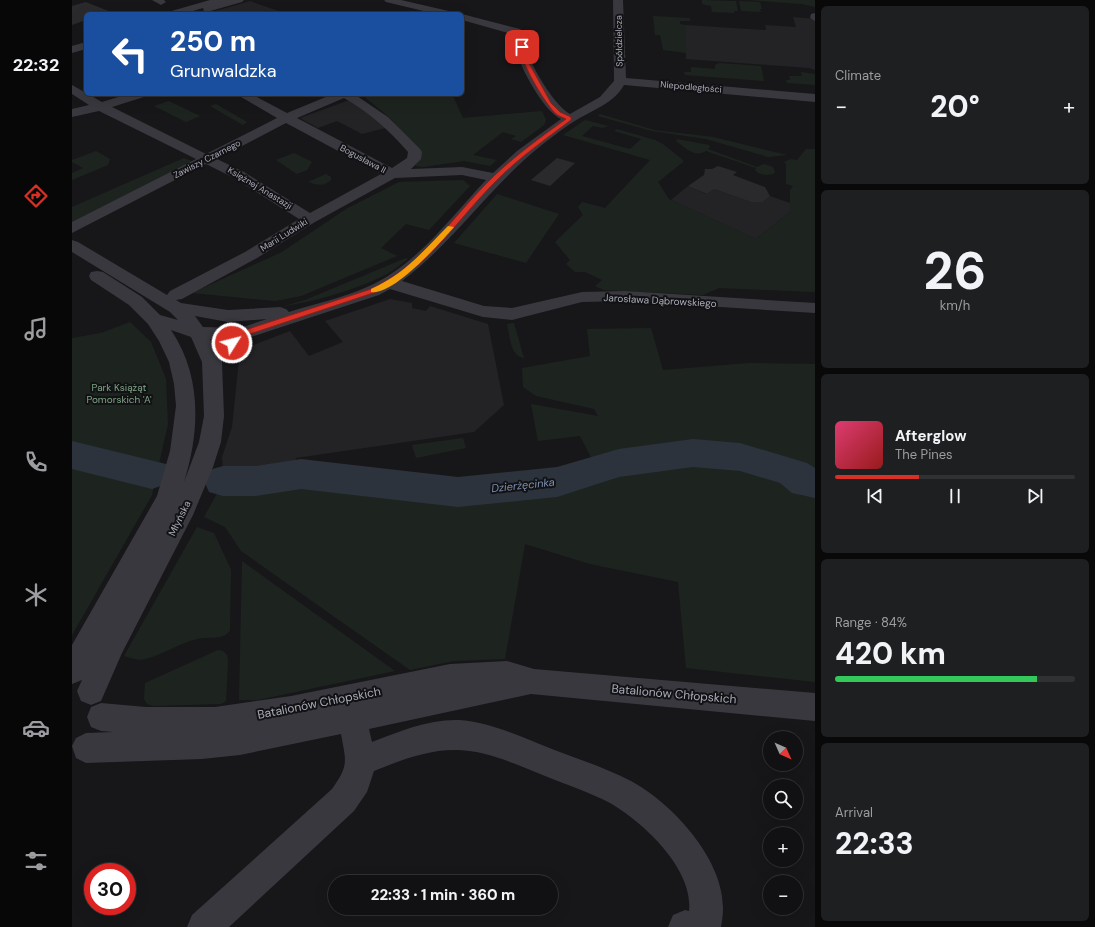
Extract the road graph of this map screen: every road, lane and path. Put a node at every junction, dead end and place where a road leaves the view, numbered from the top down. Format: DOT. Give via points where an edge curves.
graph roads {
  1 [pos="221,0"];
  2 [pos="239,0"];
  3 [pos="389,0"];
  4 [pos="618,0"];
  5 [pos="179,12"];
  6 [pos="198,12"];
  7 [pos="440,12"];
  8 [pos="464,18"];
  9 [pos="84,41"];
  10 [pos="72,44"];
  11 [pos="84,46"];
  12 [pos="72,50"];
  13 [pos="620,81"];
  14 [pos="72,89"];
  15 [pos="134,96"];
  16 [pos="246,96"];
  17 [pos="340,96"];
  18 [pos="349,96"];
  19 [pos="815,98"];
  20 [pos="102,107"];
  21 [pos="72,113"];
  22 [pos="574,116"];
  23 [pos="286,118"];
  24 [pos="208,159"];
  25 [pos="392,174"];
  26 [pos="495,178"];
  27 [pos="310,218"];
  28 [pos="72,228"];
  29 [pos="72,245"];
  30 [pos="72,260"];
  31 [pos="391,283"];
  32 [pos="176,302"];
  33 [pos="815,308"];
  34 [pos="311,312"];
  35 [pos="228,316"];
  36 [pos="155,319"];
  37 [pos="198,333"];
  38 [pos="242,334"];
  39 [pos="176,354"];
  40 [pos="212,362"];
  41 [pos="171,513"];
  42 [pos="72,671"];
  43 [pos="534,682"];
  44 [pos="81,688"];
  45 [pos="815,707"];
  46 [pos="101,717"];
  47 [pos="352,719"];
  48 [pos="79,754"];
  49 [pos="361,761"];
  50 [pos="204,927"];
  51 [pos="704,927"];
  1 -- 5 [label="street"];
  2 -- 6 [label="street"];
  3 -- 7 [label="street"];
  4 -- 13 [label="street, Spółdzielcza"];
  8 -- 22 [label="street" via="520,34 523,56 549,104 558,114"];
  9 -- 10 [label="street"];
  11 -- 12 [label="street"];
  13 -- 19 [label="street, Niepodległości"];
  13 -- 22 [label="street" via="617,90 606,99"];
  14 -- 20 [label="street, Księżnej Anastazji"];
  15 -- 20 [label="street"];
  16 -- 23 [label="street, Bogusława II"];
  17 -- 23 [label="street, Zawiszy Czarnego"];
  18 -- 25 [label="street, Marii Ludwiki" via="374,110 415,152 414,159 408,165"];
  20 -- 21 [label="street"];
  20 -- 24 [label="street, Księżnej Anastazji"];
  22 -- 26 [label="street"];
  23 -- 24 [label="street, Zawiszy Czarnego"];
  23 -- 25 [label="street, Bogusława II"];
  24 -- 27 [label="street, Księżnej Anastazji"];
  24 -- 28 [label="street, Zawiszy Czarnego"];
  25 -- 26 [label="street, Bogusława II" via="462,171"];
  25 -- 27 [label="street, Marii Ludwiki"];
  26 -- 31 [label="street" via="423,256"];
  27 -- 32 [label="street, Marii Ludwiki"];
  29 -- 32 [label="street, Młyńska"];
  30 -- 36 [label="street, Młyńska" via="136,302"];
  31 -- 33 [label="street, Jarosława Dąbrowskiego" via="483,311 512,314 582,297 625,296"];
  31 -- 34 [label="street"];
  32 -- 35 [label="street"];
  32 -- 37 [label="street, Młyńska"];
  34 -- 35 [label="street"];
  34 -- 38 [label="street"];
  35 -- 37 [label="street"];
  36 -- 37 [label="street, Młyńska"];
  36 -- 39 [label="street, Młyńska"];
  37 -- 38 [label="street"];
  37 -- 39 [label="street"];
  37 -- 40 [label="street, Młyńska"];
  38 -- 40 [label="street"];
  39 -- 41 [label="street, Młyńska" via="186,392 187,420"];
  40 -- 41 [label="street, Młyńska" via="214,416 210,442 202,468"];
  41 -- 42 [label="street, Młyńska"];
  41 -- 44 [label="street, Młyńska" via="112,645"];
  43 -- 45 [label="street, Batalionów Chłopskich"];
  43 -- 46 [label="street, Batalionów Chłopskich" via="507,674 450,677 291,710 215,721 146,721"];
  43 -- 47 [label="street, Batalionów Chłopskich"];
  44 -- 46 [label="street" via="97,697 101,706"];
  46 -- 48 [label="street" via="97,733"];
  47 -- 48 [label="street, Batalionów Chłopskich" via="240,740"];
  47 -- 49 [label="street"];
  49 -- 50 [label="street" via="356,781 343,800"];
  49 -- 51 [label="street" via="421,739 440,735 460,735 528,754 602,784 630,798 656,819 678,842 694,866 706,892"];
}
